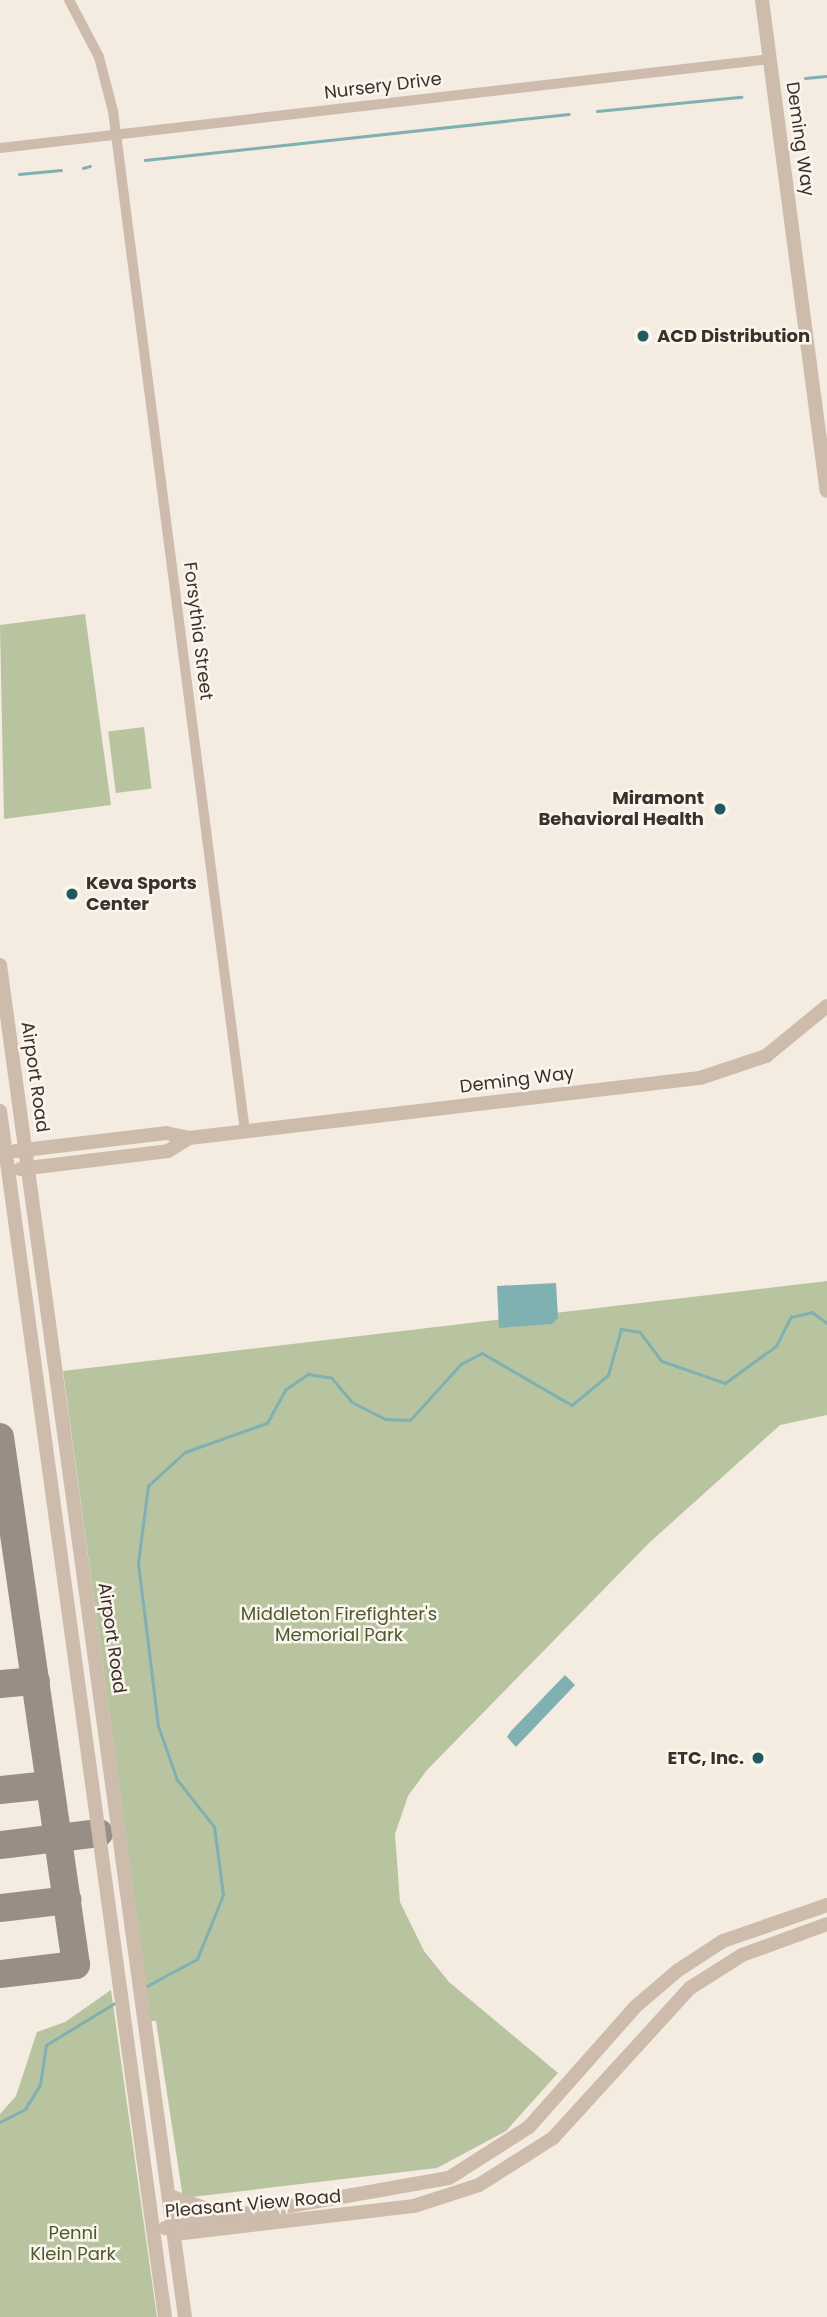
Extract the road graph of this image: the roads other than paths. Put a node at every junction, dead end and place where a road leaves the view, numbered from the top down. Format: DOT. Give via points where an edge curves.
graph roads {
  1 [pos="69,0"];
  2 [pos="762,0"];
  3 [pos="770,59"];
  4 [pos="116,135"];
  5 [pos="0,148"];
  6 [pos="827,491"];
  7 [pos="0,965"];
  8 [pos="827,1006"];
  9 [pos="0,1111"];
  10 [pos="245,1131"];
  11 [pos="189,1138"];
  12 [pos="25,1150"];
  13 [pos="3,1153"];
  14 [pos="28,1168"];
  15 [pos="4,1171"];
  16 [pos="827,1905"];
  17 [pos="827,1924"];
  18 [pos="169,2196"];
  19 [pos="232,2213"];
  20 [pos="173,2230"];
  21 [pos="152,2232"];
  22 [pos="165,2317"];
  23 [pos="185,2317"];
  1 -- 4 [label="street, Forsythia Street" via="99,57"];
  2 -- 3 [label="street, Deming Way"];
  3 -- 4 [label="street, Nursery Drive"];
  3 -- 6 [label="street, Deming Way"];
  4 -- 5 [label="street, Nursery Drive"];
  4 -- 10 [label="street, Forsythia Street"];
  7 -- 12 [label="street, Airport Road"];
  8 -- 10 [label="street, Deming Way" via="766,1056 700,1078"];
  9 -- 13 [label="street"];
  10 -- 11 [label="street, Deming Way"];
  11 -- 12 [label="street, Deming Way" via="166,1133"];
  11 -- 14 [label="street, Deming Way" via="168,1150"];
  12 -- 13 [label="street, Deming Way"];
  12 -- 14 [label="street, Airport Road"];
  13 -- 15 [label="street"];
  14 -- 15 [label="street, Deming Way"];
  14 -- 18 [label="street, Airport Road"];
  15 -- 21 [label="street"];
  16 -- 19 [label="street, Pleasant View Road" via="723,1941 677,1971 635,2007 529,2127 449,2178"];
  17 -- 20 [label="street, Pleasant View Road" via="742,1955 690,1988 553,2138 479,2185 414,2206"];
  18 -- 19 [label="street" via="204,2212"];
  18 -- 20 [label="street, Airport Road"];
  19 -- 20 [label="street, Pleasant View Road"];
  20 -- 21 [label="street, Pleasant View Road"];
  20 -- 23 [label="street, Airport Road"];
  21 -- 22 [label="street"];
}
